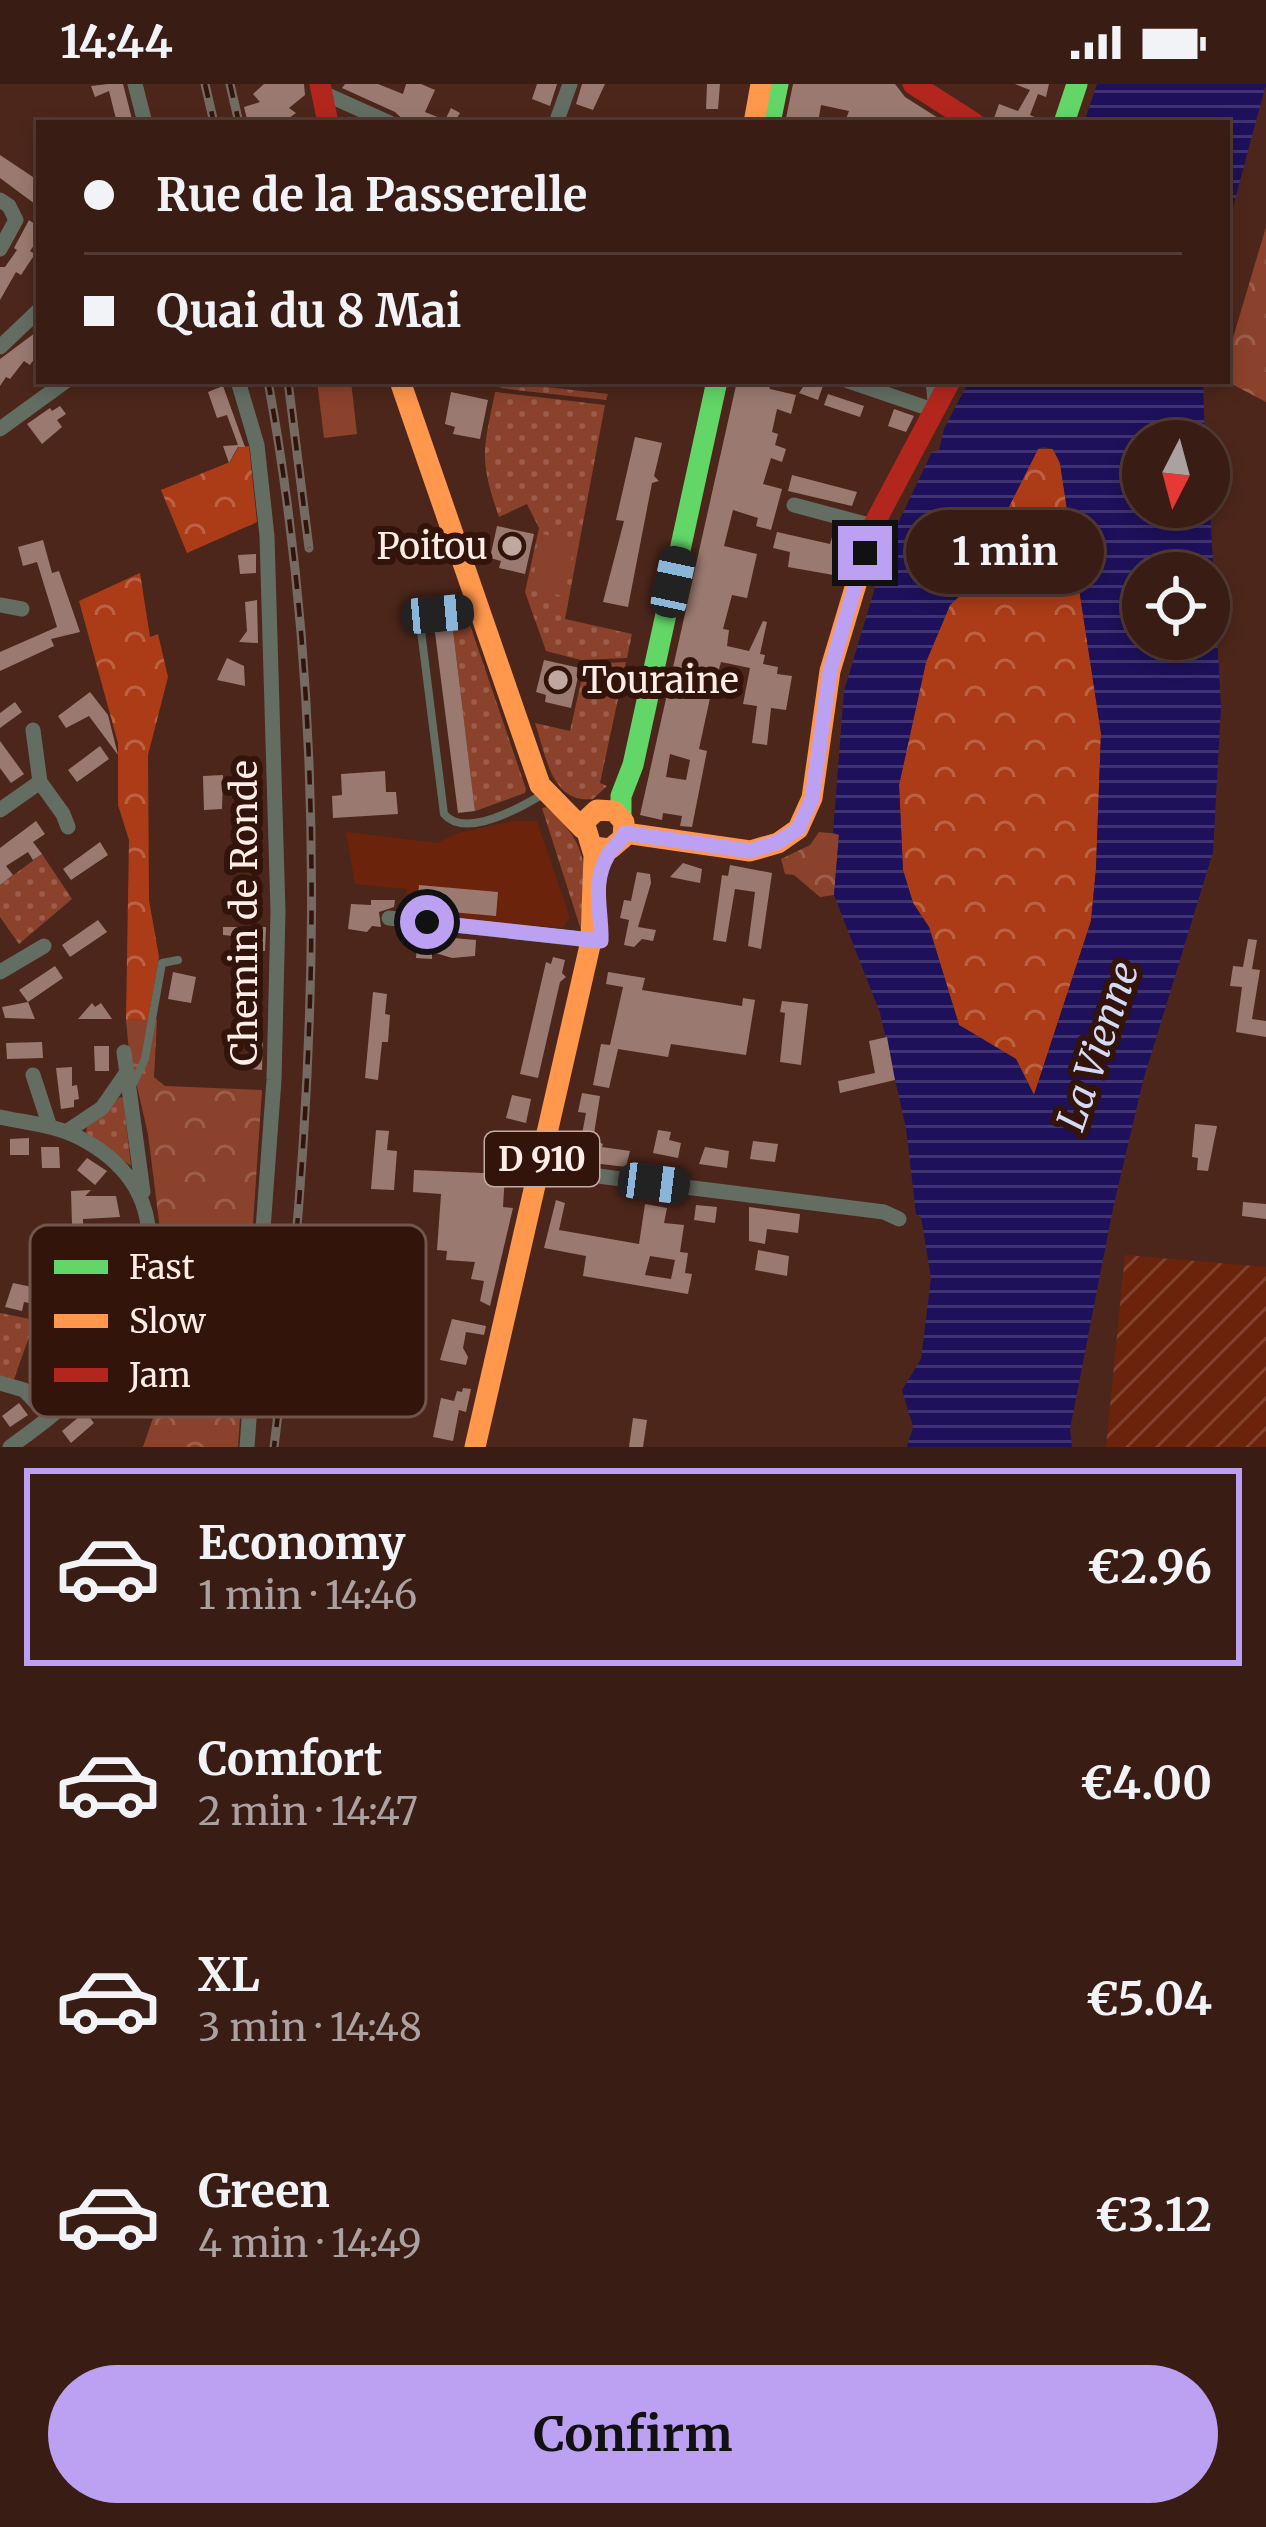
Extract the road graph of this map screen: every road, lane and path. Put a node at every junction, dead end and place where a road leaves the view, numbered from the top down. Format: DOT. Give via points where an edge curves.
graph roads {
  1 [pos="135,84"];
  2 [pos="570,84"];
  3 [pos="761,84"];
  4 [pos="778,84"];
  5 [pos="913,84"];
  6 [pos="1077,84"];
  7 [pos="321,88"];
  8 [pos="144,120"];
  9 [pos="327,120"];
  10 [pos="384,120"];
  11 [pos="557,120"];
  12 [pos="755,120"];
  13 [pos="771,120"];
  14 [pos="969,120"];
  15 [pos="1065,120"];
  16 [pos="0,200"];
  17 [pos="0,249"];
  18 [pos="36,313"];
  19 [pos="0,346"];
  20 [pos="62,384"];
  21 [pos="239,384"];
  22 [pos="401,384"];
  23 [pos="703,384"];
  24 [pos="716,384"];
  25 [pos="857,384"];
  26 [pos="933,384"];
  27 [pos="949,384"];
  28 [pos="936,410"];
  29 [pos="0,429"];
  30 [pos="794,505"];
  31 [pos="873,526"];
  32 [pos="0,605"];
  33 [pos="478,606"];
  34 [pos="22,609"];
  35 [pos="33,730"];
  36 [pos="40,782"];
  37 [pos="553,798"];
  38 [pos="0,810"];
  39 [pos="68,827"];
  40 [pos="604,828"];
  41 [pos="389,919"];
  42 [pos="596,941"];
  43 [pos="44,946"];
  44 [pos="178,960"];
  45 [pos="0,972"];
  46 [pos="124,1052"];
  47 [pos="127,1072"];
  48 [pos="33,1075"];
  49 [pos="129,1091"];
  50 [pos="0,1117"];
  51 [pos="58,1130"];
  52 [pos="550,1170"];
  53 [pos="145,1208"];
  54 [pos="899,1219"];
  55 [pos="147,1225"];
  56 [pos="263,1225"];
  57 [pos="0,1383"];
  58 [pos="30,1396"];
  59 [pos="50,1417"];
  60 [pos="249,1417"];
  61 [pos="10,1447"];
  62 [pos="247,1447"];
  63 [pos="475,1447"];
  64 [pos="486,1447"];
  1 -- 8 [label="street"];
  2 -- 11 [label="street"];
  3 -- 12 [label="main road"];
  4 -- 13 [label="main road"];
  5 -- 14 [label="main road"];
  6 -- 15 [label="main road"];
  7 -- 9 [label="main road"];
  7 -- 10 [label="street"];
  16 -- 17 [label="street" via="16,220"];
  18 -- 19 [label="street"];
  20 -- 29 [label="street"];
  21 -- 56 [label="street, Chemin de Ronde" via="257,445 267,536 278,912"];
  22 -- 33 [label="main road"];
  23 -- 40 [label="main road, D 910"];
  24 -- 40 [label="main road, D 910" via="633,765"];
  25 -- 28 [label="street"];
  26 -- 28 [label="street"];
  27 -- 28 [label="main road"];
  28 -- 31 [label="main road"];
  30 -- 31 [label="street"];
  31 -- 40 [label="main road" via="830,671 812,799 798,829 750,851"];
  32 -- 34 [label="street"];
  33 -- 37 [label="main road"];
  33 -- 37 [label="lane" via="424,617 420,632 444,814 467,824"];
  35 -- 36 [label="street"];
  36 -- 38 [label="street"];
  36 -- 39 [label="street"];
  37 -- 40 [label="main road"];
  40 -- 42 [label="main road, D 910"];
  41 -- 42 [label="street"];
  42 -- 52 [label="main road, D 910"];
  42 -- 63 [label="main road, D 910"];
  43 -- 45 [label="street"];
  44 -- 49 [label="lane" via="162,963 145,1059"];
  46 -- 47 [label="street"];
  47 -- 49 [label="street"];
  47 -- 51 [label="street" via="102,1108"];
  48 -- 51 [label="street"];
  49 -- 53 [label="street"];
  50 -- 51 [label="street"];
  51 -- 53 [label="street" via="121,1168"];
  52 -- 54 [label="street"];
  52 -- 64 [label="main road, D 910"];
  53 -- 55 [label="street"];
  57 -- 58 [label="street"];
  59 -- 61 [label="street"];
  60 -- 62 [label="street, Chemin de Ronde"];
}
